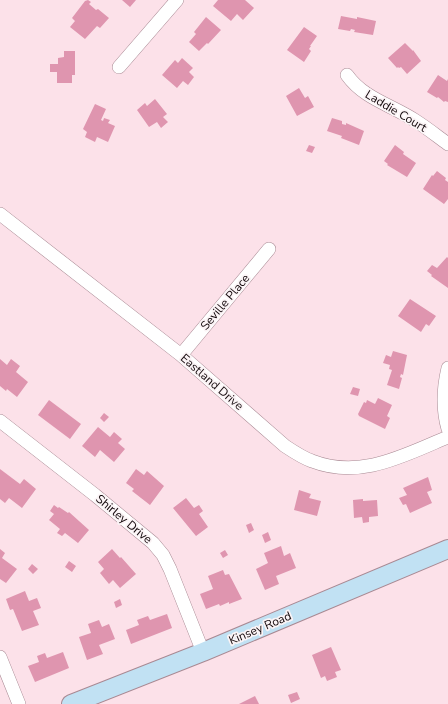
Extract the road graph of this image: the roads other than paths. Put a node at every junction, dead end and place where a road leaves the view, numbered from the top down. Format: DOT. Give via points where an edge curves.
graph roads {
  1 [pos="177,0"];
  2 [pos="119,67"];
  3 [pos="347,75"];
  4 [pos="448,144"];
  5 [pos="0,214"];
  6 [pos="269,249"];
  7 [pos="181,355"];
  8 [pos="448,368"];
  9 [pos="0,421"];
  10 [pos="448,429"];
  11 [pos="448,437"];
  12 [pos="448,549"];
  13 [pos="203,652"];
  14 [pos="0,657"];
  15 [pos="19,704"];
  16 [pos="71,704"];
  1 -- 2 [label="street"];
  3 -- 4 [label="street, Laddie Court" via="353,84 368,96 416,120"];
  5 -- 7 [label="street, Eastland Drive"];
  6 -- 7 [label="street, Seville Place"];
  7 -- 11 [label="street, Eastland Drive" via="285,446 318,463 347,469 366,468"];
  8 -- 10 [label="street" via="443,400"];
  9 -- 13 [label="street, Shirley Drive" via="153,543 170,569"];
  12 -- 13 [label="street, Kinsey Road"];
  13 -- 16 [label="street, Kinsey Road"];
  14 -- 15 [label="street"];
}
